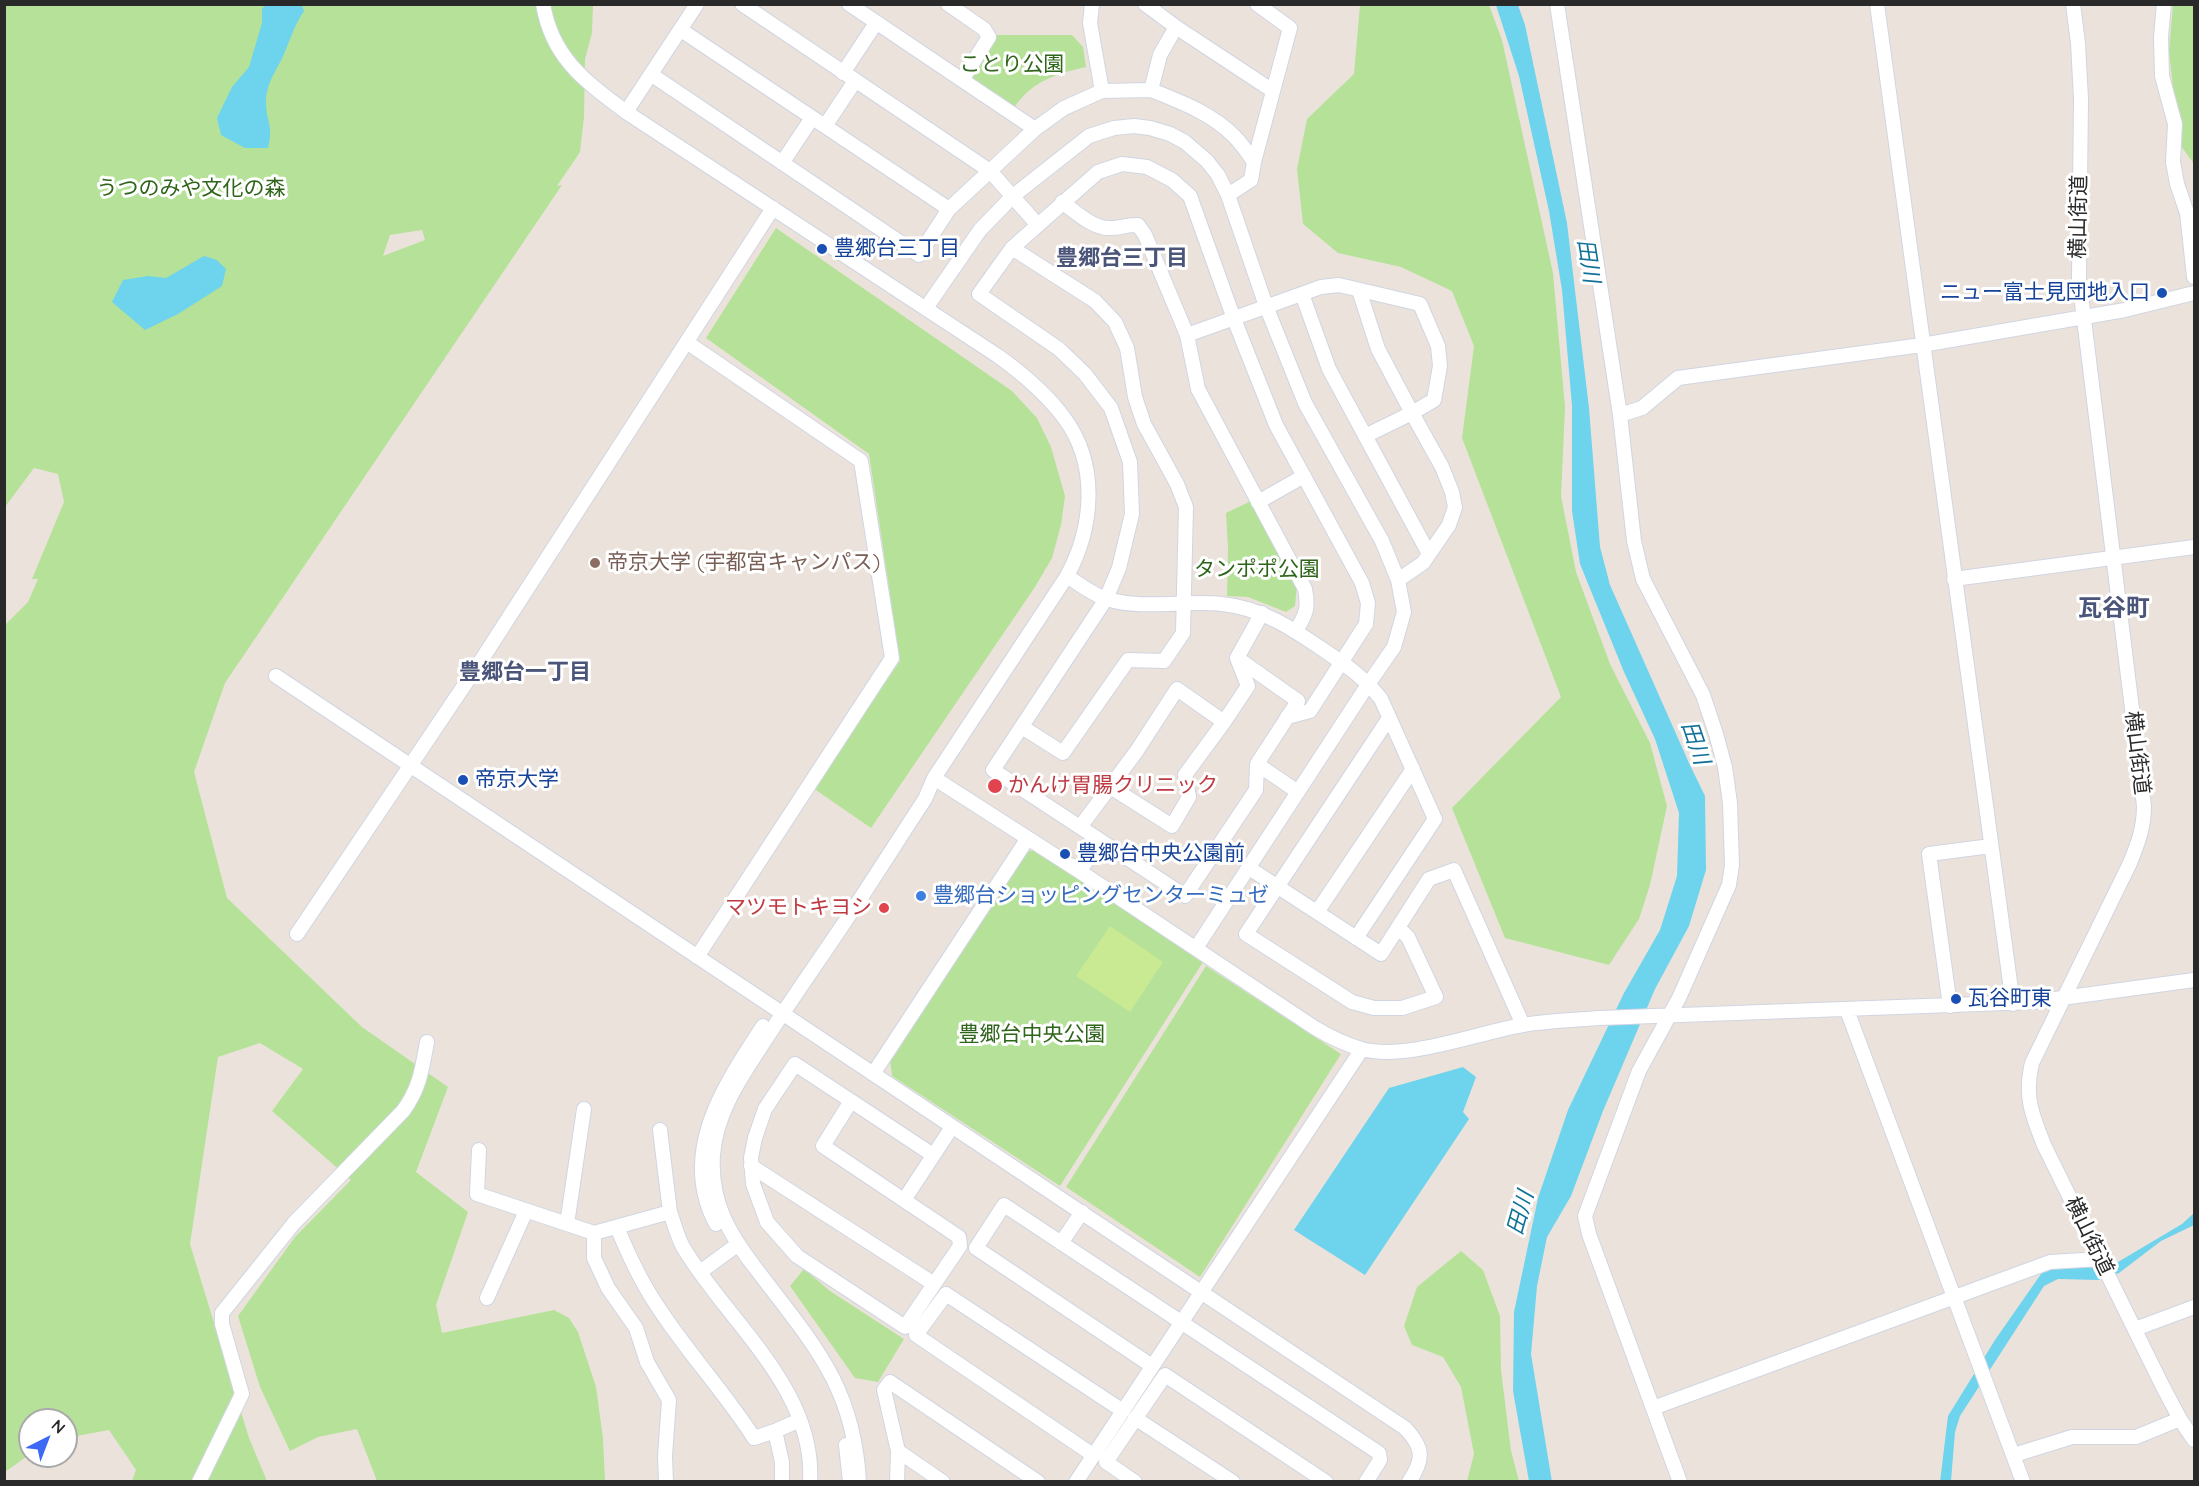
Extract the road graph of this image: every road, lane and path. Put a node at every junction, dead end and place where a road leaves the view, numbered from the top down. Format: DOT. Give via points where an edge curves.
graph roads {
  1 [pos="543,4"];
  2 [pos="697,4"];
  3 [pos="742,4"];
  4 [pos="849,4"];
  5 [pos="948,4"];
  6 [pos="1092,4"];
  7 [pos="1145,4"];
  8 [pos="1257,4"];
  9 [pos="1557,4"];
  10 [pos="1877,4"];
  11 [pos="2073,4"];
  12 [pos="2164,4"];
  13 [pos="869,10"];
  14 [pos="876,23"];
  15 [pos="1176,27"];
  16 [pos="681,30"];
  17 [pos="652,75"];
  18 [pos="849,77"];
  19 [pos="962,80"];
  20 [pos="1151,90"];
  21 [pos="1102,91"];
  22 [pos="1273,91"];
  23 [pos="626,112"];
  24 [pos="812,118"];
  25 [pos="825,126"];
  26 [pos="1035,129"];
  27 [pos="1254,162"];
  28 [pos="782,163"];
  29 [pos="990,171"];
  30 [pos="1228,195"];
  31 [pos="1013,196"];
  32 [pos="1062,202"];
  33 [pos="773,208"];
  34 [pos="949,209"];
  35 [pos="1037,224"];
  36 [pos="1012,248"];
  37 [pos="2194,277"];
  38 [pos="1359,290"];
  39 [pos="2194,292"];
  40 [pos="1302,294"];
  41 [pos="1266,306"];
  42 [pos="926,308"];
  43 [pos="2083,318"];
  44 [pos="1234,319"];
  45 [pos="1187,335"];
  46 [pos="688,343"];
  47 [pos="1922,345"];
  48 [pos="1135,397"];
  49 [pos="1111,408"];
  50 [pos="1412,413"];
  51 [pos="1620,415"];
  52 [pos="1365,436"];
  53 [pos="1304,476"];
  54 [pos="1258,502"];
  55 [pos="2194,547"];
  56 [pos="1429,554"];
  57 [pos="2113,556"];
  58 [pos="1066,576"];
  59 [pos="1954,579"];
  60 [pos="1398,580"];
  61 [pos="1106,599"];
  62 [pos="1183,602"];
  63 [pos="1262,613"];
  64 [pos="1296,631"];
  65 [pos="1237,658"];
  66 [pos="1342,663"];
  67 [pos="276,676"];
  68 [pos="1369,683"];
  69 [pos="1287,717"];
  70 [pos="1389,718"];
  71 [pos="1224,722"];
  72 [pos="1022,727"];
  73 [pos="1257,764"];
  74 [pos="411,766"];
  75 [pos="1413,769"];
  76 [pos="934,778"];
  77 [pos="1109,786"];
  78 [pos="1298,792"];
  79 [pos="1080,827"];
  80 [pos="1028,838"];
  81 [pos="1101,842"];
  82 [pos="1991,846"];
  83 [pos="1249,868"];
  84 [pos="1079,871"];
  85 [pos="1276,887"];
  86 [pos="1317,912"];
  87 [pos="1398,928"];
  88 [pos="297,934"];
  89 [pos="1356,938"];
  90 [pos="1196,948"];
  91 [pos="697,957"];
  92 [pos="2194,980"];
  93 [pos="2065,997"];
  94 [pos="2013,1004"];
  95 [pos="1950,1006"];
  96 [pos="1847,1010"];
  97 [pos="778,1011"];
  98 [pos="1667,1016"];
  99 [pos="1523,1025"];
  100 [pos="427,1042"];
  101 [pos="1362,1049"];
  102 [pos="873,1074"];
  103 [pos="851,1101"];
  104 [pos="584,1109"];
  105 [pos="952,1127"];
  106 [pos="660,1130"];
  107 [pos="479,1150"];
  108 [pos="933,1155"];
  109 [pos="751,1166"];
  110 [pos="904,1200"];
  111 [pos="526,1211"];
  112 [pos="670,1212"];
  113 [pos="1082,1212"];
  114 [pos="567,1224"];
  115 [pos="617,1227"];
  116 [pos="594,1233"];
  117 [pos="1061,1243"];
  118 [pos="733,1247"];
  119 [pos="2101,1259"];
  120 [pos="700,1272"];
  121 [pos="934,1284"];
  122 [pos="1201,1292"];
  123 [pos="1954,1296"];
  124 [pos="487,1298"];
  125 [pos="2194,1307"];
  126 [pos="1181,1321"];
  127 [pos="2135,1329"];
  128 [pos="1152,1366"];
  129 [pos="1653,1408"];
  130 [pos="1129,1414"];
  131 [pos="2180,1419"];
  132 [pos="800,1420"];
  133 [pos="775,1431"];
  134 [pos="2194,1440"];
  135 [pos="898,1451"];
  136 [pos="1093,1455"];
  137 [pos="2014,1455"];
  138 [pos="1415,1479"];
  139 [pos="199,1482"];
  140 [pos="666,1482"];
  141 [pos="782,1482"];
  142 [pos="810,1482"];
  143 [pos="850,1482"];
  144 [pos="859,1482"];
  145 [pos="897,1482"];
  146 [pos="943,1482"];
  147 [pos="1038,1482"];
  148 [pos="1076,1482"];
  149 [pos="1135,1482"];
  150 [pos="1233,1482"];
  151 [pos="1326,1482"];
  152 [pos="1366,1482"];
  153 [pos="1680,1482"];
  154 [pos="2024,1482"];
  1 -- 23 [label="street" via="547,24 565,59 589,84"];
  2 -- 16 [label="street"];
  3 -- 18 [label="street"];
  4 -- 13 [label="street"];
  5 -- 19 [label="street" via="984,29 989,37"];
  6 -- 21 [label="street" via="1090,23"];
  7 -- 15 [label="street"];
  8 -- 22 [label="street" via="1290,28"];
  9 -- 51 [label="street"];
  10 -- 47 [label="street"];
  11 -- 43 [label="street, 横山街道" via="2080,99 2079,279"];
  12 -- 37 [label="street" via="2162,76 2175,124 2173,162 2187,213"];
  13 -- 14 [label="street"];
  14 -- 18 [label="street"];
  14 -- 19 [label="street"];
  15 -- 20 [label="street" via="1160,55"];
  15 -- 22 [label="street"];
  16 -- 17 [label="street"];
  16 -- 24 [label="street"];
  17 -- 23 [label="street"];
  17 -- 28 [label="street"];
  18 -- 25 [label="street"];
  18 -- 29 [label="street"];
  19 -- 26 [label="street"];
  20 -- 21 [label="street"];
  20 -- 27 [label="street" via="1209,116 1234,136"];
  21 -- 26 [label="street" via="1064,108"];
  22 -- 27 [label="street"];
  23 -- 33 [label="street"];
  24 -- 25 [label="street"];
  24 -- 28 [label="street"];
  25 -- 34 [label="street"];
  26 -- 29 [label="street"];
  27 -- 30 [label="street" via="1251,180"];
  28 -- 34 [label="street" via="919,255"];
  29 -- 31 [label="street"];
  29 -- 34 [label="street"];
  30 -- 31 [label="street" via="1207,161 1185,142 1170,134 1134,126 1089,136"];
  30 -- 41 [label="street"];
  31 -- 35 [label="street"];
  31 -- 42 [label="street" via="980,231"];
  32 -- 35 [label="street"];
  32 -- 44 [label="street" via="1098,172 1122,164 1147,167 1172,180 1190,196"];
  32 -- 45 [label="street" via="1098,227 1138,225"];
  33 -- 42 [label="street"];
  33 -- 46 [label="street"];
  35 -- 36 [label="street"];
  36 -- 48 [label="street" via="1095,302 1115,321 1126,348"];
  36 -- 49 [label="street" via="979,294 1059,349 1086,374"];
  38 -- 40 [label="street" via="1339,285"];
  38 -- 50 [label="street" via="1378,349"];
  38 -- 50 [label="street" via="1420,304 1425,314 1438,346 1440,366 1434,400"];
  39 -- 43 [label="street"];
  40 -- 41 [label="street"];
  40 -- 52 [label="street" via="1329,369"];
  41 -- 44 [label="street"];
  41 -- 60 [label="street" via="1305,403 1382,541"];
  42 -- 58 [label="street" via="1033,383 1076,436 1088,480 1089,504 1082,543"];
  43 -- 47 [label="street"];
  43 -- 57 [label="street, 横山街道"];
  44 -- 45 [label="street"];
  44 -- 53 [label="street" via="1276,425"];
  45 -- 54 [label="street" via="1198,389"];
  46 -- 74 [label="street"];
  46 -- 91 [label="street" via="861,461 891,658"];
  47 -- 51 [label="street" via="1678,378 1642,408"];
  47 -- 59 [label="street"];
  48 -- 49 [label="street"];
  48 -- 62 [label="street" via="1185,507"];
  49 -- 61 [label="street" via="1130,462 1132,514 1119,568"];
  50 -- 52 [label="street"];
  50 -- 56 [label="street" via="1442,467 1455,507 1449,525"];
  51 -- 98 [label="street" via="1628,500 1643,579 1703,695 1725,767 1730,803 1729,885"];
  52 -- 56 [label="street"];
  53 -- 54 [label="street"];
  53 -- 66 [label="street" via="1362,583 1368,603 1366,624"];
  54 -- 64 [label="street" via="1305,589 1308,603"];
  55 -- 57 [label="street"];
  56 -- 60 [label="street"];
  57 -- 59 [label="street"];
  57 -- 93 [label="street, 横山街道" via="2144,822 2130,863"];
  58 -- 61 [label="street"];
  58 -- 76 [label="street"];
  59 -- 82 [label="street"];
  60 -- 68 [label="street" via="1402,621 1394,647"];
  61 -- 62 [label="street" via="1155,604"];
  61 -- 72 [label="street"];
  62 -- 63 [label="street" via="1223,604"];
  62 -- 72 [label="street" via="1183,633 1164,661 1128,660 1063,753"];
  63 -- 64 [label="street"];
  63 -- 65 [label="street"];
  64 -- 66 [label="street"];
  65 -- 69 [label="street" via="1298,700"];
  65 -- 71 [label="street" via="1248,686"];
  66 -- 68 [label="street"];
  66 -- 69 [label="street" via="1310,711"];
  67 -- 74 [label="street"];
  68 -- 70 [label="street"];
  68 -- 78 [label="street"];
  69 -- 73 [label="street"];
  70 -- 75 [label="street"];
  70 -- 85 [label="street"];
  71 -- 77 [label="street" via="1177,689"];
  71 -- 77 [label="street" via="1185,775 1189,797 1172,826"];
  72 -- 79 [label="street" via="993,770"];
  73 -- 78 [label="street"];
  73 -- 81 [label="street" via="1256,790 1185,896"];
  74 -- 88 [label="street"];
  74 -- 91 [label="street"];
  75 -- 86 [label="street"];
  75 -- 89 [label="street" via="1435,819"];
  76 -- 80 [label="street"];
  76 -- 97 [label="street" via="925,799"];
  77 -- 79 [label="street"];
  78 -- 83 [label="street"];
  79 -- 81 [label="street"];
  80 -- 84 [label="street"];
  80 -- 102 [label="street"];
  81 -- 84 [label="street"];
  82 -- 94 [label="street"];
  82 -- 95 [label="street" via="1929,854"];
  83 -- 85 [label="street"];
  83 -- 90 [label="street"];
  84 -- 90 [label="street"];
  85 -- 86 [label="street"];
  85 -- 87 [label="street" via="1246,934 1352,1002 1374,1008 1402,1008 1436,997 1408,937"];
  86 -- 89 [label="street"];
  87 -- 89 [label="street" via="1381,954"];
  87 -- 99 [label="street" via="1429,879 1454,870"];
  90 -- 101 [label="street" via="1316,1028"];
  91 -- 97 [label="street"];
  92 -- 93 [label="street"];
  93 -- 94 [label="street"];
  93 -- 119 [label="street, 横山街道" via="2032,1064 2030,1106 2044,1145"];
  94 -- 95 [label="street"];
  95 -- 96 [label="street"];
  96 -- 98 [label="street"];
  96 -- 123 [label="street"];
  97 -- 102 [label="street"];
  97 -- 118 [label="street" via="725,1108 715,1139 713,1177"];
  98 -- 99 [label="street"];
  98 -- 129 [label="street" via="1639,1071 1585,1216"];
  99 -- 101 [label="street" via="1412,1049"];
  100 -- 139 [label="street" via="419,1084 403,1111 294,1223 222,1313 242,1395"];
  101 -- 122 [label="street"];
  102 -- 105 [label="street"];
  103 -- 108 [label="street"];
  103 -- 109 [label="street" via="795,1064 765,1109"];
  103 -- 110 [label="street" via="822,1146"];
  104 -- 114 [label="street"];
  105 -- 108 [label="street"];
  105 -- 113 [label="street"];
  106 -- 112 [label="street"];
  107 -- 111 [label="street" via="477,1194"];
  108 -- 110 [label="street"];
  109 -- 121 [label="street"];
  109 -- 121 [label="street" via="753,1184 767,1222 797,1256 904,1327"];
  110 -- 121 [label="street" via="959,1237 960,1246"];
  111 -- 114 [label="street"];
  111 -- 124 [label="street"];
  112 -- 115 [label="street"];
  112 -- 120 [label="street" via="681,1244"];
  113 -- 117 [label="street"];
  113 -- 122 [label="street"];
  114 -- 116 [label="street"];
  115 -- 116 [label="street"];
  115 -- 133 [label="street" via="657,1306 754,1438"];
  116 -- 140 [label="street" via="594,1258 608,1288 636,1328 647,1362 669,1400"];
  117 -- 126 [label="street"];
  117 -- 128 [label="street" via="1004,1205 976,1248"];
  118 -- 120 [label="street"];
  118 -- 143 [label="street" via="826,1382 844,1430"];
  118 -- 144 [label="street" via="809,1339 835,1378 853,1429"];
  119 -- 123 [label="street" via="2050,1262"];
  119 -- 127 [label="street, 横山街道"];
  120 -- 132 [label="street" via="785,1386"];
  122 -- 126 [label="street"];
  122 -- 138 [label="street" via="1405,1428 1418,1442 1421,1460"];
  123 -- 129 [label="street"];
  123 -- 137 [label="street"];
  125 -- 127 [label="street"];
  126 -- 128 [label="street"];
  126 -- 152 [label="street" via="1379,1453 1380,1460"];
  127 -- 131 [label="street, 横山街道"];
  128 -- 130 [label="street"];
  129 -- 153 [label="street"];
  130 -- 136 [label="street"];
  130 -- 136 [label="street" via="946,1294 916,1335"];
  130 -- 149 [label="street" via="1106,1462"];
  130 -- 150 [label="street"];
  130 -- 151 [label="street" via="1165,1375"];
  131 -- 134 [label="street, 横山街道"];
  131 -- 137 [label="street" via="2136,1437 2072,1437"];
  132 -- 133 [label="street"];
  132 -- 142 [label="street" via="806,1438"];
  133 -- 141 [label="street"];
  135 -- 145 [label="street"];
  135 -- 146 [label="street"];
  135 -- 147 [label="street" via="885,1390 890,1382"];
  136 -- 148 [label="street"];
  137 -- 154 [label="street"];
}
